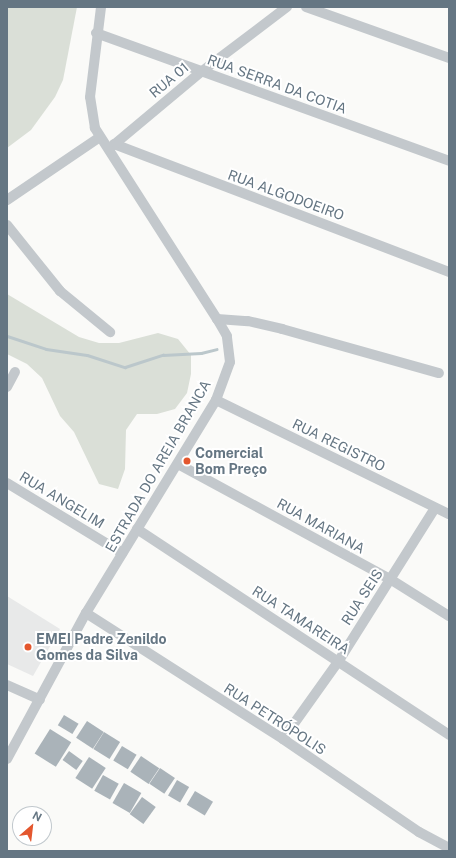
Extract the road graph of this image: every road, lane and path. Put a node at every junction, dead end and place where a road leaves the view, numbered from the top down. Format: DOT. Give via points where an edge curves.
graph roads {
  1 [pos="101,7"];
  2 [pos="306,7"];
  3 [pos="283,8"];
  4 [pos="96,33"];
  5 [pos="449,58"];
  6 [pos="201,72"];
  7 [pos="100,137"];
  8 [pos="111,147"];
  9 [pos="449,161"];
  10 [pos="7,200"];
  11 [pos="7,225"];
  12 [pos="449,272"];
  13 [pos="217,319"];
  14 [pos="110,332"];
  15 [pos="15,372"];
  16 [pos="439,373"];
  17 [pos="7,387"];
  18 [pos="216,400"];
  19 [pos="178,464"];
  20 [pos="7,483"];
  21 [pos="435,508"];
  22 [pos="449,514"];
  23 [pos="137,529"];
  24 [pos="122,553"];
  25 [pos="390,580"];
  26 [pos="86,613"];
  27 [pos="449,616"];
  28 [pos="338,662"];
  29 [pos="7,685"];
  30 [pos="40,700"];
  31 [pos="449,735"];
  32 [pos="283,739"];
  33 [pos="7,759"];
  34 [pos="449,848"];
  1 -- 4 [label="street, ESTRADA DO AREIA BRANCA"];
  2 -- 5 [label="street"];
  3 -- 6 [label="street, RUA 01"];
  4 -- 6 [label="street, RUA SERRA DA COTIA"];
  4 -- 7 [label="street, ESTRADA DO AREIA BRANCA" via="90,97 94,123"];
  6 -- 8 [label="street, RUA 01"];
  6 -- 9 [label="street, RUA SERRA DA COTIA"];
  7 -- 8 [label="street, ESTRADA DO AREIA BRANCA"];
  7 -- 10 [label="street"];
  8 -- 12 [label="street, RUA ALGODOEIRO"];
  8 -- 13 [label="street, ESTRADA DO AREIA BRANCA"];
  11 -- 14 [label="street" via="60,291"];
  13 -- 16 [label="street" via="248,321 282,329"];
  13 -- 18 [label="street, ESTRADA DO AREIA BRANCA" via="227,336 230,358"];
  15 -- 17 [label="street"];
  18 -- 19 [label="street, ESTRADA DO AREIA BRANCA"];
  18 -- 21 [label="street, RUA REGISTRO"];
  19 -- 23 [label="street, ESTRADA DO AREIA BRANCA"];
  19 -- 25 [label="street, RUA MARIANA"];
  20 -- 24 [label="street, RUA ANGELIM"];
  21 -- 22 [label="street, RUA REGISTRO"];
  21 -- 25 [label="street, RUA SEIS"];
  23 -- 24 [label="street, ESTRADA DO AREIA BRANCA"];
  23 -- 28 [label="street, RUA TAMAREIRA"];
  24 -- 26 [label="street, ESTRADA DO AREIA BRANCA"];
  25 -- 27 [label="street, RUA MARIANA"];
  25 -- 28 [label="street, RUA SEIS"];
  26 -- 30 [label="street, ESTRADA DO AREIA BRANCA"];
  26 -- 32 [label="street, RUA PETRÓPOLIS"];
  28 -- 31 [label="street, RUA TAMAREIRA"];
  28 -- 32 [label="street, RUA SEIS"];
  29 -- 30 [label="street"];
  30 -- 33 [label="street, ESTRADA DO AREIA BRANCA"];
  32 -- 34 [label="street, RUA PETRÓPOLIS" via="419,832"];
}
